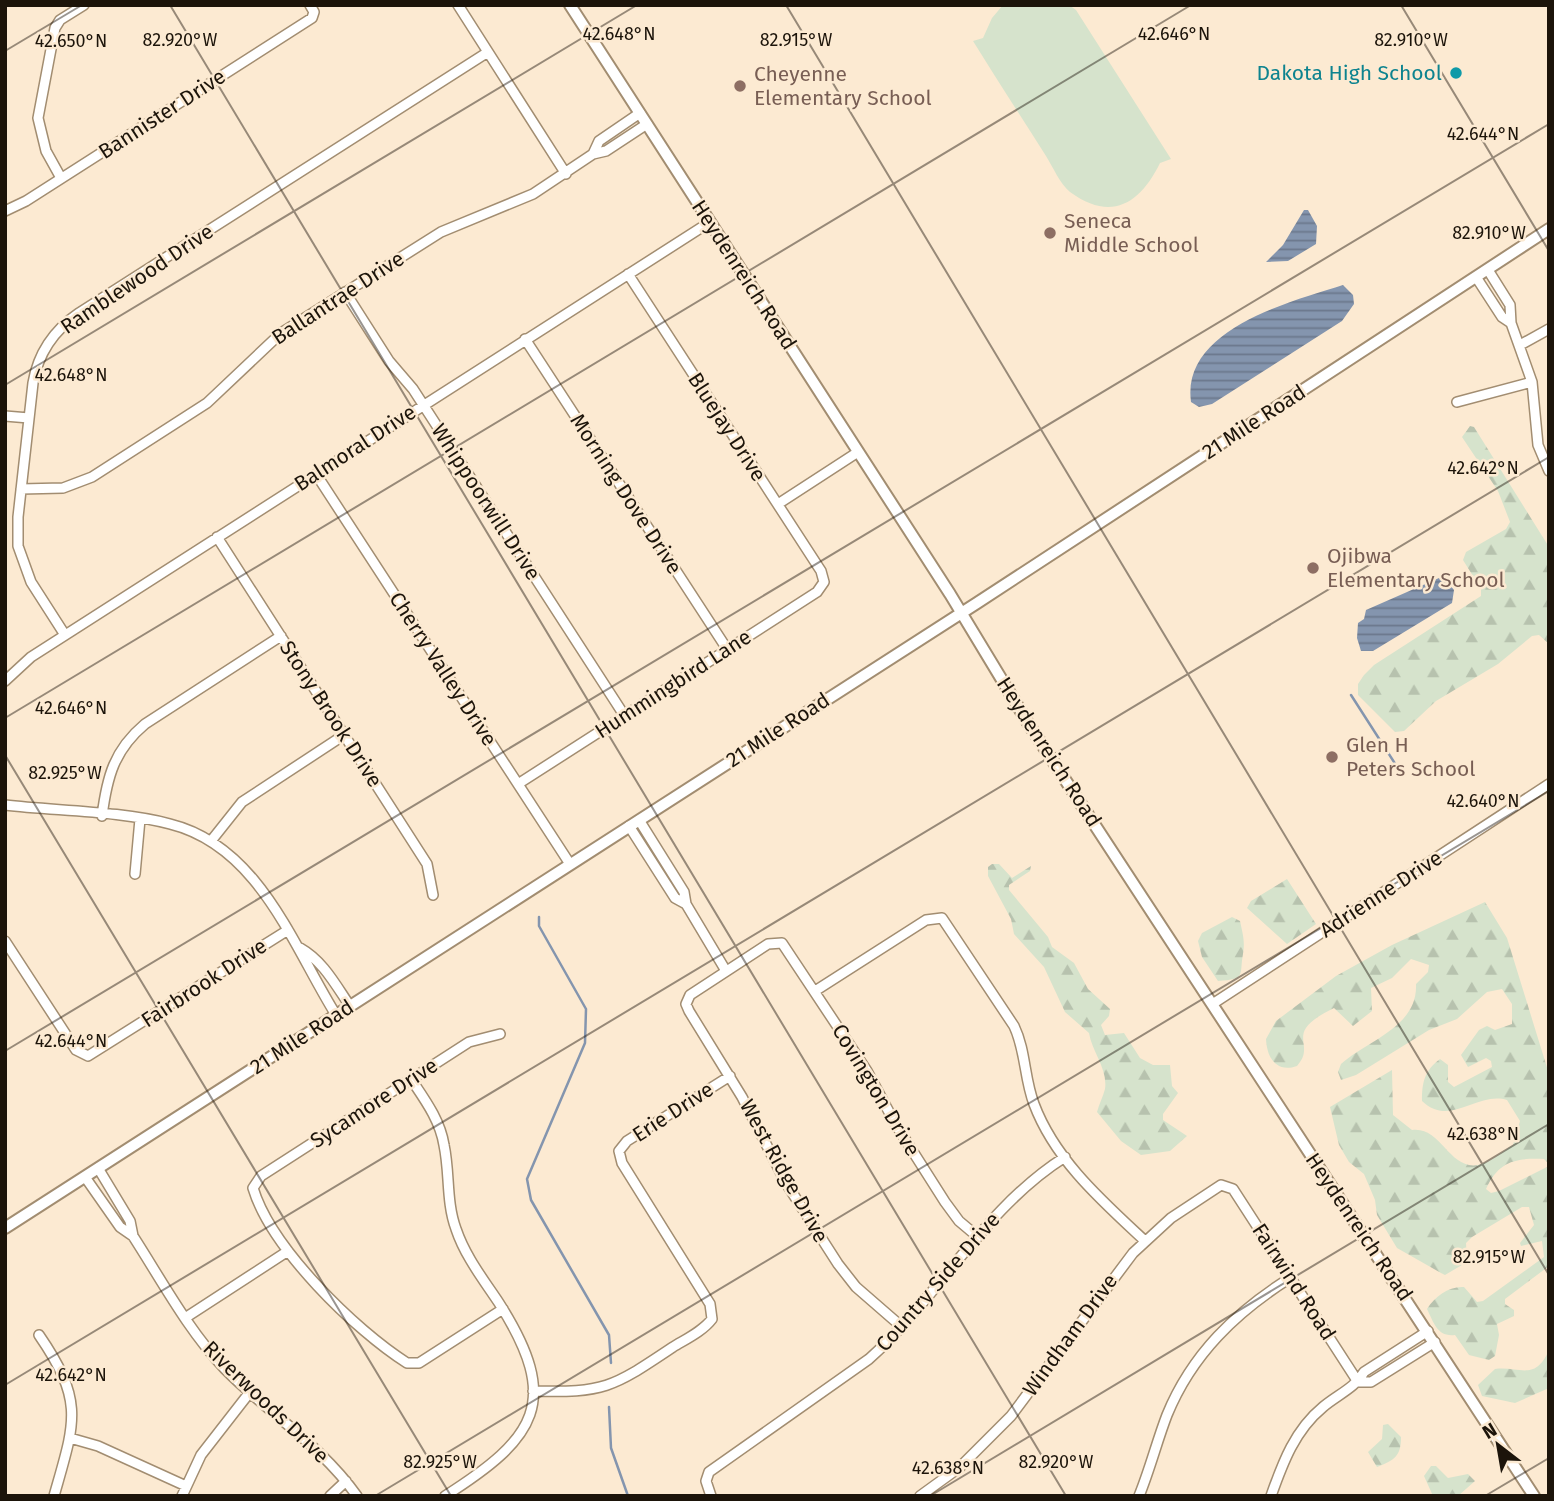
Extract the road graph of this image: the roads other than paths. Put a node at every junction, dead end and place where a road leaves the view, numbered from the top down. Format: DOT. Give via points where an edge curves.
graph roads {
  1 [pos="84,5"];
  2 [pos="458,5"];
  3 [pos="570,5"];
  4 [pos="312,9"];
  5 [pos="488,52"];
  6 [pos="640,113"];
  7 [pos="647,124"];
  8 [pos="593,154"];
  9 [pos="566,174"];
  10 [pos="61,178"];
  11 [pos="5,211"];
  12 [pos="710,222"];
  13 [pos="1549,229"];
  14 [pos="1488,270"];
  15 [pos="628,274"];
  16 [pos="1476,277"];
  17 [pos="345,292"];
  18 [pos="1511,323"];
  19 [pos="1549,328"];
  20 [pos="526,340"];
  21 [pos="1520,345"];
  22 [pos="1532,382"];
  23 [pos="1457,402"];
  24 [pos="423,405"];
  25 [pos="5,416"];
  26 [pos="29,418"];
  27 [pos="858,452"];
  28 [pos="1549,471"];
  29 [pos="316,474"];
  30 [pos="21,489"];
  31 [pos="778,504"];
  32 [pos="217,537"];
  33 [pos="824,582"];
  34 [pos="962,613"];
  35 [pos="65,635"];
  36 [pos="281,636"];
  37 [pos="727,649"];
  38 [pos="5,681"];
  39 [pos="624,715"];
  40 [pos="344,735"];
  41 [pos="518,784"];
  42 [pos="1549,784"];
  43 [pos="5,805"];
  44 [pos="102,816"];
  45 [pos="140,819"];
  46 [pos="634,823"];
  47 [pos="211,841"];
  48 [pos="570,864"];
  49 [pos="135,874"];
  50 [pos="433,895"];
  51 [pos="288,930"];
  52 [pos="5,941"];
  53 [pos="300,948"];
  54 [pos="726,971"];
  55 [pos="815,991"];
  56 [pos="1214,1003"];
  57 [pos="350,1006"];
  58 [pos="336,1015"];
  59 [pos="500,1034"];
  60 [pos="730,1076"];
  61 [pos="411,1079"];
  62 [pos="1065,1157"];
  63 [pos="98,1168"];
  64 [pos="85,1177"];
  65 [pos="1226,1185"];
  66 [pos="5,1228"];
  67 [pos="133,1236"];
  68 [pos="978,1237"];
  69 [pos="1145,1241"];
  70 [pos="288,1251"];
  71 [pos="1290,1278"];
  72 [pos="503,1309"];
  73 [pos="185,1318"];
  74 [pos="902,1327"];
  75 [pos="1428,1331"];
  76 [pos="39,1335"];
  77 [pos="1435,1342"];
  78 [pos="1358,1382"];
  79 [pos="533,1391"];
  80 [pos="250,1392"];
  81 [pos="70,1438"];
  82 [pos="346,1481"];
  83 [pos="186,1486"];
  84 [pos="54,1496"];
  85 [pos="182,1496"];
  86 [pos="330,1496"];
  87 [pos="357,1496"];
  88 [pos="445,1496"];
  89 [pos="711,1496"];
  90 [pos="920,1496"];
  91 [pos="1139,1496"];
  92 [pos="1272,1496"];
  93 [pos="1534,1496"];
  1 -- 10 [label="street" via="55,28 38,118 46,151"];
  2 -- 5 [label="street"];
  3 -- 6 [label="street, Heydenreich Road"];
  4 -- 10 [label="street, Bannister Drive" via="312,18"];
  5 -- 9 [label="street"];
  5 -- 26 [label="street, Ramblewood Drive" via="71,319 55,333 38,362"];
  6 -- 7 [label="street, Heydenreich Road"];
  6 -- 8 [label="street, Ballantrae Drive" via="599,141"];
  7 -- 8 [label="street, Ballantrae Drive" via="606,151"];
  7 -- 12 [label="street, Heydenreich Road"];
  8 -- 9 [label="street, Ballantrae Drive"];
  9 -- 17 [label="street, Ballantrae Drive" via="533,194 441,232"];
  10 -- 11 [label="street, Bannister Drive"];
  12 -- 15 [label="street, Balmoral Drive"];
  12 -- 27 [label="street, Heydenreich Road"];
  13 -- 14 [label="street, 21 Mile Road"];
  14 -- 16 [label="street, 21 Mile Road"];
  14 -- 18 [label="street" via="1510,305"];
  15 -- 20 [label="street, Balmoral Drive"];
  15 -- 31 [label="street, Bluejay Drive"];
  16 -- 18 [label="street" via="1502,317"];
  16 -- 34 [label="street, 21 Mile Road"];
  17 -- 24 [label="street, Whippoorwill Drive"];
  17 -- 30 [label="street, Ballantrae Drive" via="272,339 207,403 92,477 63,488"];
  18 -- 21 [label="street"];
  19 -- 21 [label="street"];
  20 -- 24 [label="street, Balmoral Drive"];
  20 -- 37 [label="street, Morning Dove Drive"];
  21 -- 22 [label="street"];
  22 -- 23 [label="street"];
  22 -- 28 [label="street" via="1538,445"];
  24 -- 29 [label="street, Balmoral Drive"];
  24 -- 39 [label="street, Whippoorwill Drive"];
  25 -- 26 [label="street"];
  26 -- 30 [label="street, Ramblewood Drive"];
  27 -- 31 [label="street"];
  27 -- 34 [label="street, Heydenreich Road"];
  29 -- 32 [label="street, Balmoral Drive"];
  29 -- 41 [label="street, Cherry Valley Drive"];
  30 -- 35 [label="street, Ramblewood Drive" via="17,527 23,564"];
  31 -- 33 [label="street, Bluejay Drive"];
  32 -- 35 [label="street, Balmoral Drive"];
  32 -- 36 [label="street, Stony Brook Drive"];
  33 -- 37 [label="street, Hummingbird Lane" via="817,592"];
  34 -- 46 [label="street, 21 Mile Road"];
  34 -- 56 [label="street, Heydenreich Road" via="1028,723"];
  35 -- 38 [label="street, Balmoral Drive"];
  36 -- 40 [label="street, Stony Brook Drive"];
  36 -- 44 [label="street" via="129,738 108,775"];
  37 -- 39 [label="street, Hummingbird Lane"];
  39 -- 41 [label="street, Hummingbird Lane"];
  40 -- 47 [label="street" via="242,802"];
  40 -- 50 [label="street, Stony Brook Drive" via="427,864"];
  41 -- 48 [label="street, Cherry Valley Drive"];
  42 -- 56 [label="street, Adrienne Drive"];
  43 -- 44 [label="street"];
  44 -- 45 [label="street"];
  45 -- 47 [label="street" via="173,824"];
  45 -- 49 [label="street"];
  46 -- 48 [label="street, 21 Mile Road"];
  46 -- 54 [label="street" via="675,898 686,904"];
  47 -- 51 [label="street" via="245,870"];
  48 -- 57 [label="street, 21 Mile Road"];
  51 -- 52 [label="street, Fairbrook Drive" via="96,1053 84,1055"];
  51 -- 53 [label="street"];
  53 -- 57 [label="street" via="327,972"];
  53 -- 58 [label="street" via="303,962"];
  54 -- 55 [label="street, Covington Drive" via="778,941 788,948"];
  54 -- 60 [label="street, West Ridge Drive" via="687,1001"];
  55 -- 62 [label="street" via="938,916 1014,1026 1033,1101"];
  55 -- 68 [label="street, Covington Drive" via="945,1202"];
  56 -- 75 [label="street, Heydenreich Road"];
  57 -- 58 [label="street, 21 Mile Road"];
  58 -- 63 [label="street, 21 Mile Road"];
  59 -- 61 [label="street, Sycamore Drive" via="469,1042"];
  60 -- 74 [label="street, West Ridge Drive" via="786,1183 838,1264 856,1287"];
  60 -- 79 [label="street, Erie Drive" via="627,1141 620,1152 622,1163 713,1315 706,1325 608,1387 585,1392"];
  61 -- 70 [label="street, Sycamore Drive" via="254,1184 256,1197"];
  61 -- 72 [label="street" via="442,1136 456,1231"];
  62 -- 68 [label="street, Country Side Drive" via="1023,1189"];
  62 -- 69 [label="street" via="1090,1189"];
  63 -- 64 [label="street, 21 Mile Road"];
  63 -- 67 [label="street, Riverwoods Drive" via="123,1206"];
  64 -- 66 [label="street, 21 Mile Road"];
  64 -- 67 [label="street, Riverwoods Drive" via="120,1227"];
  65 -- 69 [label="street, Windham Drive" via="1203,1194"];
  65 -- 71 [label="street, Fairwind Road"];
  67 -- 73 [label="street, Riverwoods Drive"];
  68 -- 74 [label="street, Country Side Drive"];
  69 -- 90 [label="street, Windham Drive" via="1106,1285 1011,1416 960,1466"];
  70 -- 72 [label="street" via="329,1298 411,1364"];
  70 -- 73 [label="street"];
  71 -- 78 [label="street, Fairwind Road"];
  71 -- 91 [label="street" via="1234,1319 1195,1363 1169,1410"];
  72 -- 79 [label="street" via="528,1354"];
  73 -- 80 [label="street, Riverwoods Drive" via="217,1360"];
  74 -- 89 [label="street, Country Side Drive" via="857,1369 760,1433 707,1477"];
  75 -- 77 [label="street, Heydenreich Road"];
  75 -- 78 [label="street" via="1364,1372"];
  76 -- 81 [label="street" via="70,1389"];
  77 -- 78 [label="street" via="1371,1382"];
  77 -- 93 [label="street, Heydenreich Road"];
  78 -- 92 [label="street" via="1304,1426"];
  79 -- 88 [label="street" via="528,1417 515,1443 492,1465"];
  80 -- 82 [label="street, Riverwoods Drive" via="318,1450"];
  80 -- 83 [label="street" via="209,1444"];
  81 -- 83 [label="street"];
  81 -- 84 [label="street"];
  82 -- 86 [label="street"];
  82 -- 87 [label="street, Riverwoods Drive"];
  83 -- 85 [label="street"];
}
